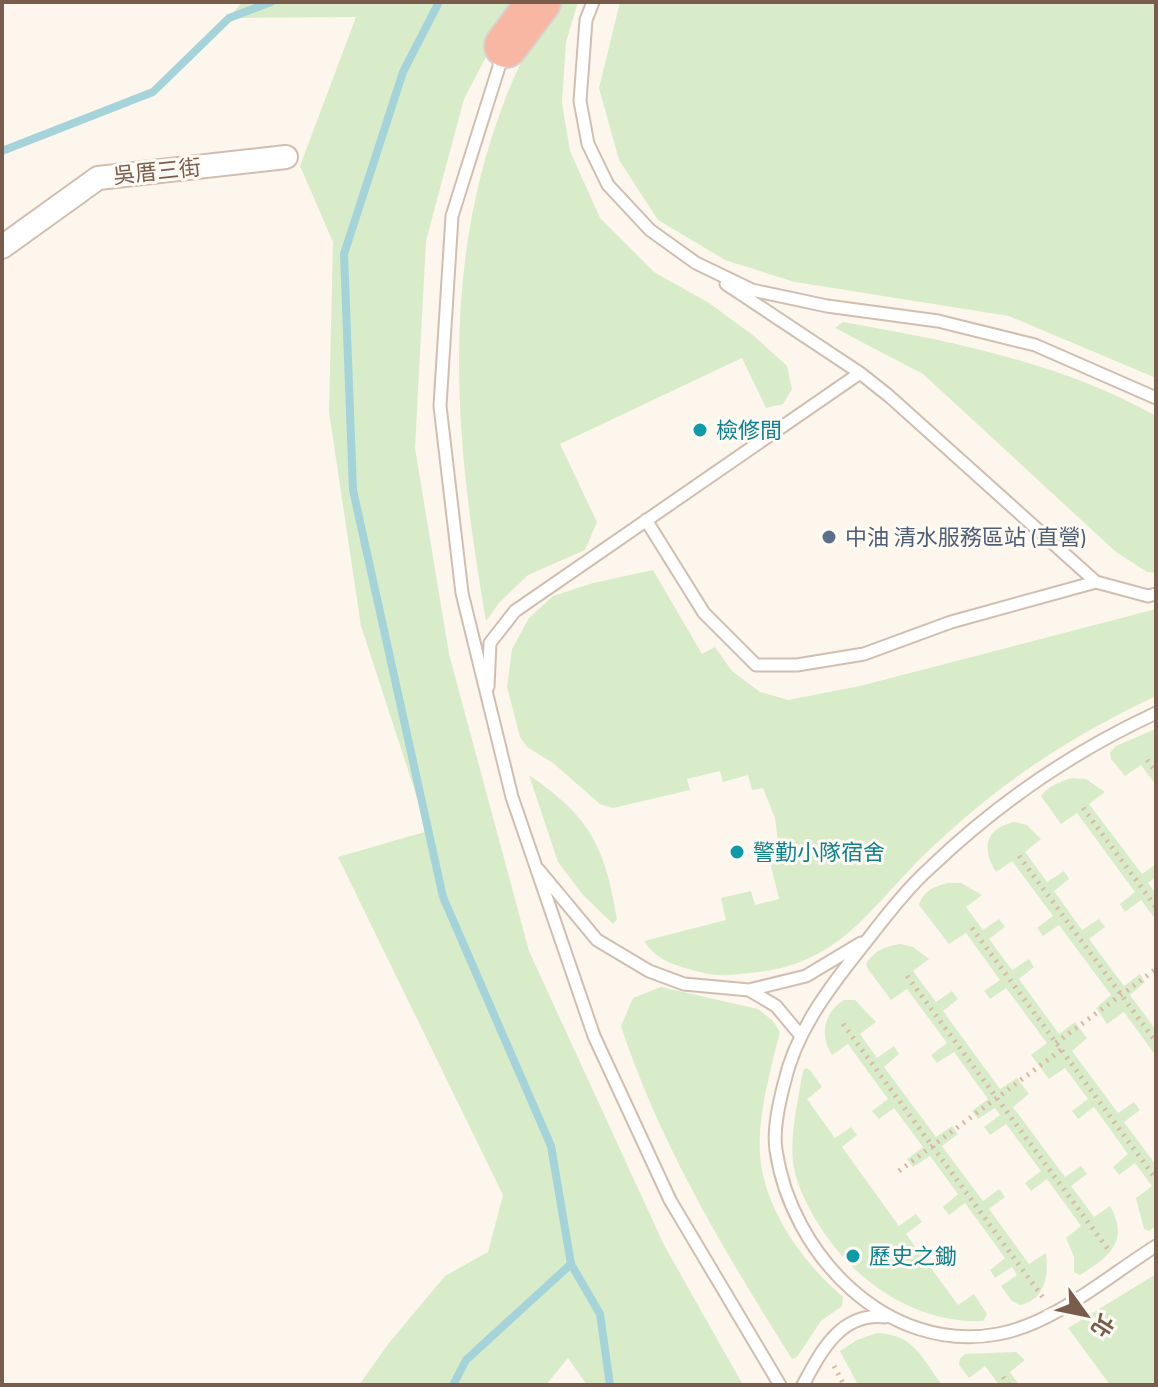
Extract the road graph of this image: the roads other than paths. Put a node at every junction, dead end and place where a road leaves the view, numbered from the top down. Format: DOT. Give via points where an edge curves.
graph roads {
  1 [pos="527,2"];
  2 [pos="539,2"];
  3 [pos="593,2"];
  4 [pos="506,46"];
  5 [pos="286,157"];
  6 [pos="2,247"];
  7 [pos="696,263"];
  8 [pos="860,373"];
  9 [pos="1156,398"];
  10 [pos="646,520"];
  11 [pos="1096,582"];
  12 [pos="1156,594"];
  13 [pos="487,699"];
  14 [pos="1156,713"];
  15 [pos="533,864"];
  16 [pos="869,938"];
  17 [pos="749,990"];
  18 [pos="801,1036"];
  19 [pos="1156,1246"];
  20 [pos="894,1318"];
  21 [pos="780,1385"];
  22 [pos="803,1385"];
  1 -- 4 [label="highway"];
  2 -- 4 [label="highway"];
  3 -- 7 [label="lane" via="586,20 580,101 588,144 608,185 650,230"];
  4 -- 13 [label="lane" via="452,216 440,406 462,593"];
  5 -- 6 [label="street, 吳厝三街" via="98,178"];
  7 -- 8 [label="lane"];
  7 -- 9 [label="lane" via="752,290 938,321 1035,345"];
  8 -- 10 [label="lane"];
  8 -- 11 [label="lane"];
  10 -- 11 [label="lane" via="704,613 756,665 797,665 864,654 951,622"];
  10 -- 13 [label="lane" via="515,611 490,643"];
  11 -- 12 [label="lane"];
  13 -- 15 [label="lane"];
  14 -- 16 [label="lane" via="1114,732 999,809 931,866"];
  15 -- 17 [label="lane" via="597,940 649,971 684,984"];
  15 -- 21 [label="lane" via="594,1036 670,1200"];
  16 -- 17 [label="lane" via="806,976"];
  16 -- 18 [label="lane" via="825,993"];
  17 -- 18 [label="lane" via="776,1006"];
  18 -- 20 [label="lane" via="784,1083 775,1146 783,1188 807,1238 849,1290"];
  19 -- 20 [label="lane" via="1030,1326 961,1337"];
  20 -- 22 [label="lane" via="873,1316 834,1334"];
}
